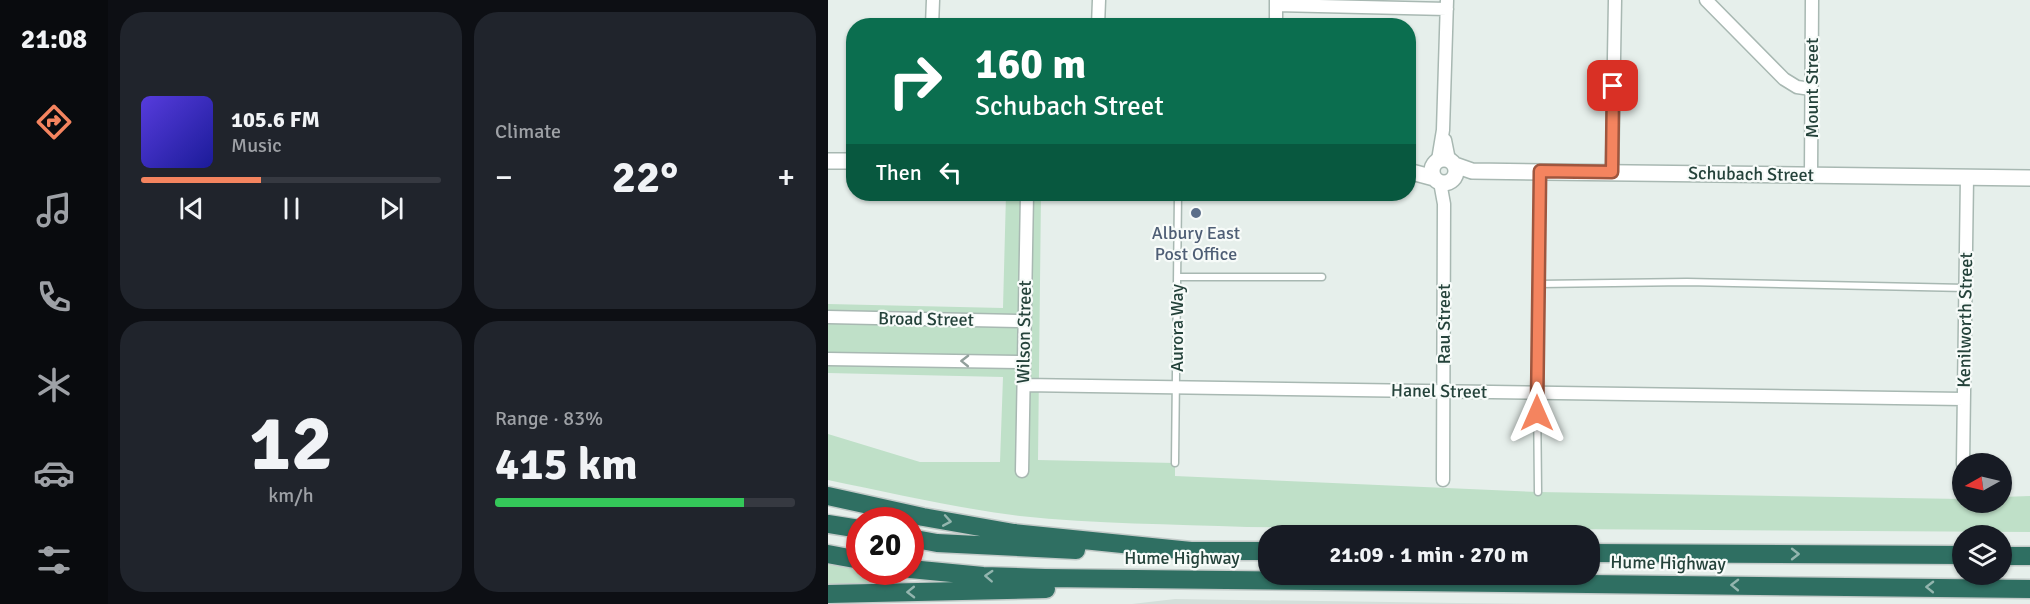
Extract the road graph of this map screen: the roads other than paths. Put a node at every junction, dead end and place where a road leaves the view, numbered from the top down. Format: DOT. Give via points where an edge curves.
graph roads {
  1 [pos="933,0"];
  2 [pos="1099,0"];
  3 [pos="1615,0"];
  4 [pos="1706,0"];
  5 [pos="1812,0"];
  6 [pos="1276,2"];
  7 [pos="1447,5"];
  8 [pos="932,18"];
  9 [pos="1098,18"];
  10 [pos="1276,18"];
  11 [pos="1811,89"];
  12 [pos="828,161"];
  13 [pos="846,161"];
  14 [pos="1416,170"];
  15 [pos="1444,171"];
  16 [pos="1540,171"];
  17 [pos="1612,172"];
  18 [pos="1811,176"];
  19 [pos="1966,177"];
  20 [pos="2030,178"];
  21 [pos="1028,201"];
  22 [pos="1178,201"];
  23 [pos="1322,277"];
  24 [pos="1177,278"];
  25 [pos="1539,284"];
  26 [pos="1966,288"];
  27 [pos="828,317"];
  28 [pos="1024,321"];
  29 [pos="828,359"];
  30 [pos="1024,362"];
  31 [pos="1024,385"];
  32 [pos="1176,387"];
  33 [pos="1444,391"];
  34 [pos="1537,393"];
  35 [pos="1963,399"];
  36 [pos="1963,453"];
  37 [pos="1176,463"];
  38 [pos="1022,471"];
  39 [pos="1443,480"];
  40 [pos="1538,492"];
  41 [pos="828,496"];
  42 [pos="828,524"];
  43 [pos="846,527"];
  44 [pos="924,541"];
  45 [pos="1191,551"];
  46 [pos="1258,551"];
  47 [pos="1600,553"];
  48 [pos="828,554"];
  49 [pos="1952,555"];
  50 [pos="2012,556"];
  51 [pos="2030,556"];
  52 [pos="846,557"];
  53 [pos="924,570"];
  54 [pos="1236,579"];
  55 [pos="2030,589"];
  56 [pos="828,594"];
  1 -- 8 [label="street"];
  2 -- 9 [label="street"];
  3 -- 17 [label="street"];
  4 -- 11 [label="street" via="1784,79"];
  5 -- 11 [label="street, Mount Street"];
  6 -- 7 [label="street"];
  6 -- 10 [label="street"];
  7 -- 15 [label="street, Rau Street"];
  11 -- 18 [label="street, Mount Street"];
  12 -- 13 [label="street"];
  14 -- 15 [label="street"];
  15 -- 16 [label="street, Schubach Street"];
  15 -- 33 [label="street, Rau Street"];
  16 -- 17 [label="street, Schubach Street"];
  16 -- 25 [label="lane"];
  17 -- 18 [label="street, Schubach Street"];
  18 -- 19 [label="street, Schubach Street"];
  19 -- 20 [label="street, Schubach Street"];
  19 -- 26 [label="street, Kenilworth Street"];
  21 -- 28 [label="street, Wilson Street"];
  22 -- 24 [label="lane, Aurora Way"];
  23 -- 24 [label="lane"];
  24 -- 32 [label="lane, Aurora Way"];
  25 -- 26 [label="lane" via="1687,282"];
  25 -- 34 [label="lane"];
  26 -- 35 [label="street, Kenilworth Street"];
  27 -- 28 [label="street, Broad Street"];
  28 -- 30 [label="street, Wilson Street"];
  30 -- 29 [label="street, one-way"];
  30 -- 31 [label="street, Wilson Street"];
  31 -- 32 [label="street, Hanel Street"];
  31 -- 38 [label="street, Wilson Street"];
  32 -- 33 [label="street, Hanel Street"];
  32 -- 37 [label="lane, Aurora Way"];
  33 -- 34 [label="street, Hanel Street"];
  33 -- 39 [label="street, Rau Street"];
  34 -- 35 [label="street, Hanel Street"];
  34 -- 40 [label="lane"];
  35 -- 36 [label="street, Kenilworth Street"];
  41 -- 45 [label="highway, one-way" via="1014,534"];
  42 -- 43 [label="highway"];
  44 -- 45 [label="highway, Hume Highway" via="1051,549"];
  45 -- 46 [label="highway, Hume Highway"];
  47 -- 49 [label="highway, Hume Highway, one-way"];
  48 -- 52 [label="highway"];
  50 -- 51 [label="highway"];
  54 -- 53 [label="highway, Hume Highway, one-way" via="1035,578"];
  55 -- 54 [label="highway, Hume Highway, one-way"];
  54 -- 56 [label="highway, one-way"];
}
